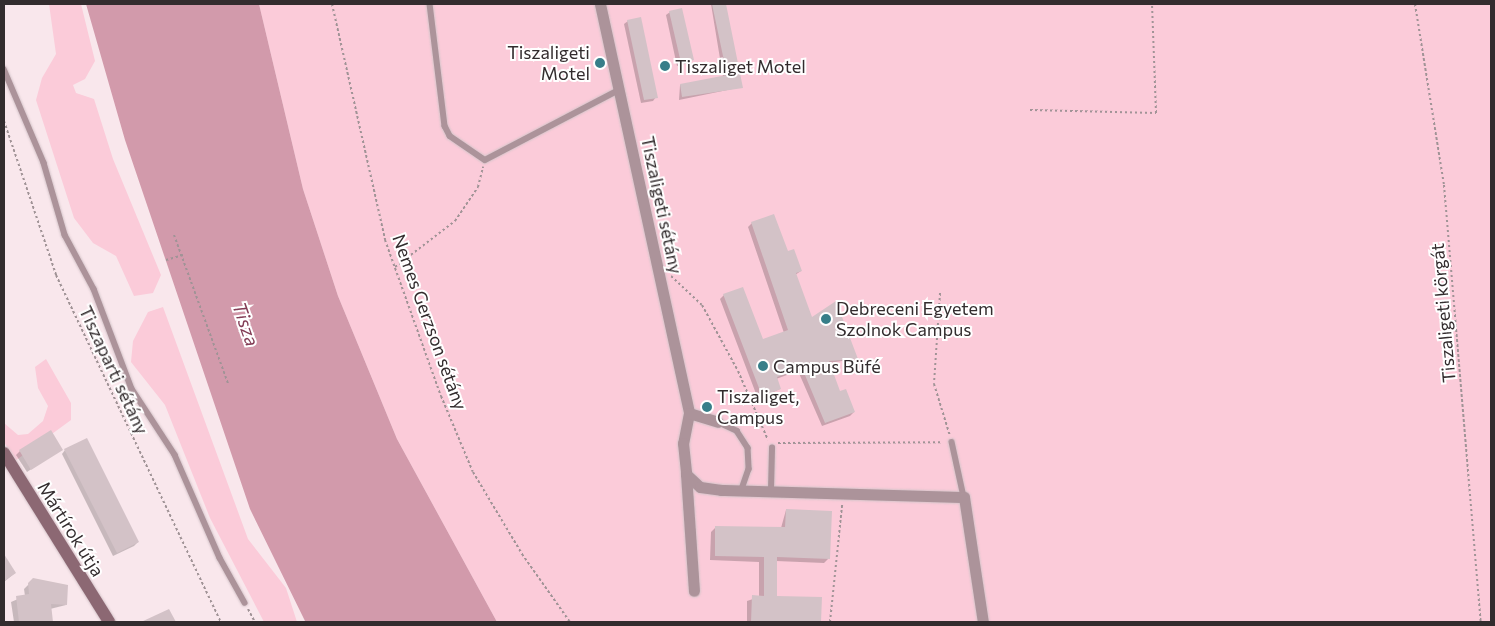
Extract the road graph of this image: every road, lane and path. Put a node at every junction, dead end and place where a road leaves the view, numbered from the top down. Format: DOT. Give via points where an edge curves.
graph roads {
  1 [pos="332,4"];
  2 [pos="430,4"];
  3 [pos="600,4"];
  4 [pos="1152,4"];
  5 [pos="1415,4"];
  6 [pos="4,69"];
  7 [pos="619,90"];
  8 [pos="1030,110"];
  9 [pos="4,121"];
  10 [pos="485,160"];
  11 [pos="174,235"];
  12 [pos="183,255"];
  13 [pos="166,260"];
  14 [pos="395,268"];
  15 [pos="670,274"];
  16 [pos="940,293"];
  17 [pos="228,383"];
  18 [pos="689,413"];
  19 [pos="718,422"];
  20 [pos="952,442"];
  21 [pos="771,445"];
  22 [pos="4,453"];
  23 [pos="686,474"];
  24 [pos="742,489"];
  25 [pos="771,490"];
  26 [pos="843,492"];
  27 [pos="964,497"];
  28 [pos="694,591"];
  29 [pos="244,603"];
  30 [pos="109,622"];
  31 [pos="221,622"];
  32 [pos="255,622"];
  33 [pos="570,622"];
  34 [pos="830,622"];
  35 [pos="983,622"];
  36 [pos="1480,622"];
  1 -- 14 [label="path, Nemes Gerzson sétány"];
  2 -- 10 [label="lane" via="445,126 450,136"];
  3 -- 7 [label="street, Tiszaligeti sétány"];
  4 -- 8 [label="path" via="1156,113"];
  5 -- 36 [label="path, Tiszaligeti körgát" via="1444,185"];
  6 -- 29 [label="lane" via="44,163 65,235 94,290 132,390 174,455"];
  7 -- 10 [label="lane"];
  7 -- 18 [label="street, Tiszaligeti sétány"];
  9 -- 31 [label="path, Tiszaparti sétány" via="56,275"];
  10 -- 14 [label="path" via="478,187 455,221"];
  11 -- 12 [label="path"];
  12 -- 13 [label="path"];
  12 -- 17 [label="path"];
  14 -- 33 [label="path, Nemes Gerzson sétány" via="473,472 522,554"];
  15 -- 21 [label="path" via="702,305 738,371"];
  16 -- 20 [label="path" via="934,384"];
  18 -- 19 [label="street"];
  18 -- 23 [label="street, Tiszaligeti sétány" via="683,443"];
  19 -- 24 [label="lane" via="737,431 748,448 749,469"];
  20 -- 21 [label="path"];
  20 -- 27 [label="lane"];
  21 -- 25 [label="lane"];
  22 -- 30 [label="street, Mártírok útja"];
  23 -- 24 [label="street" via="700,487"];
  23 -- 28 [label="street, Tiszaligeti sétány"];
  24 -- 25 [label="street"];
  25 -- 26 [label="street"];
  26 -- 27 [label="street"];
  26 -- 34 [label="path"];
  27 -- 35 [label="street"];
  29 -- 32 [label="path"];
}
